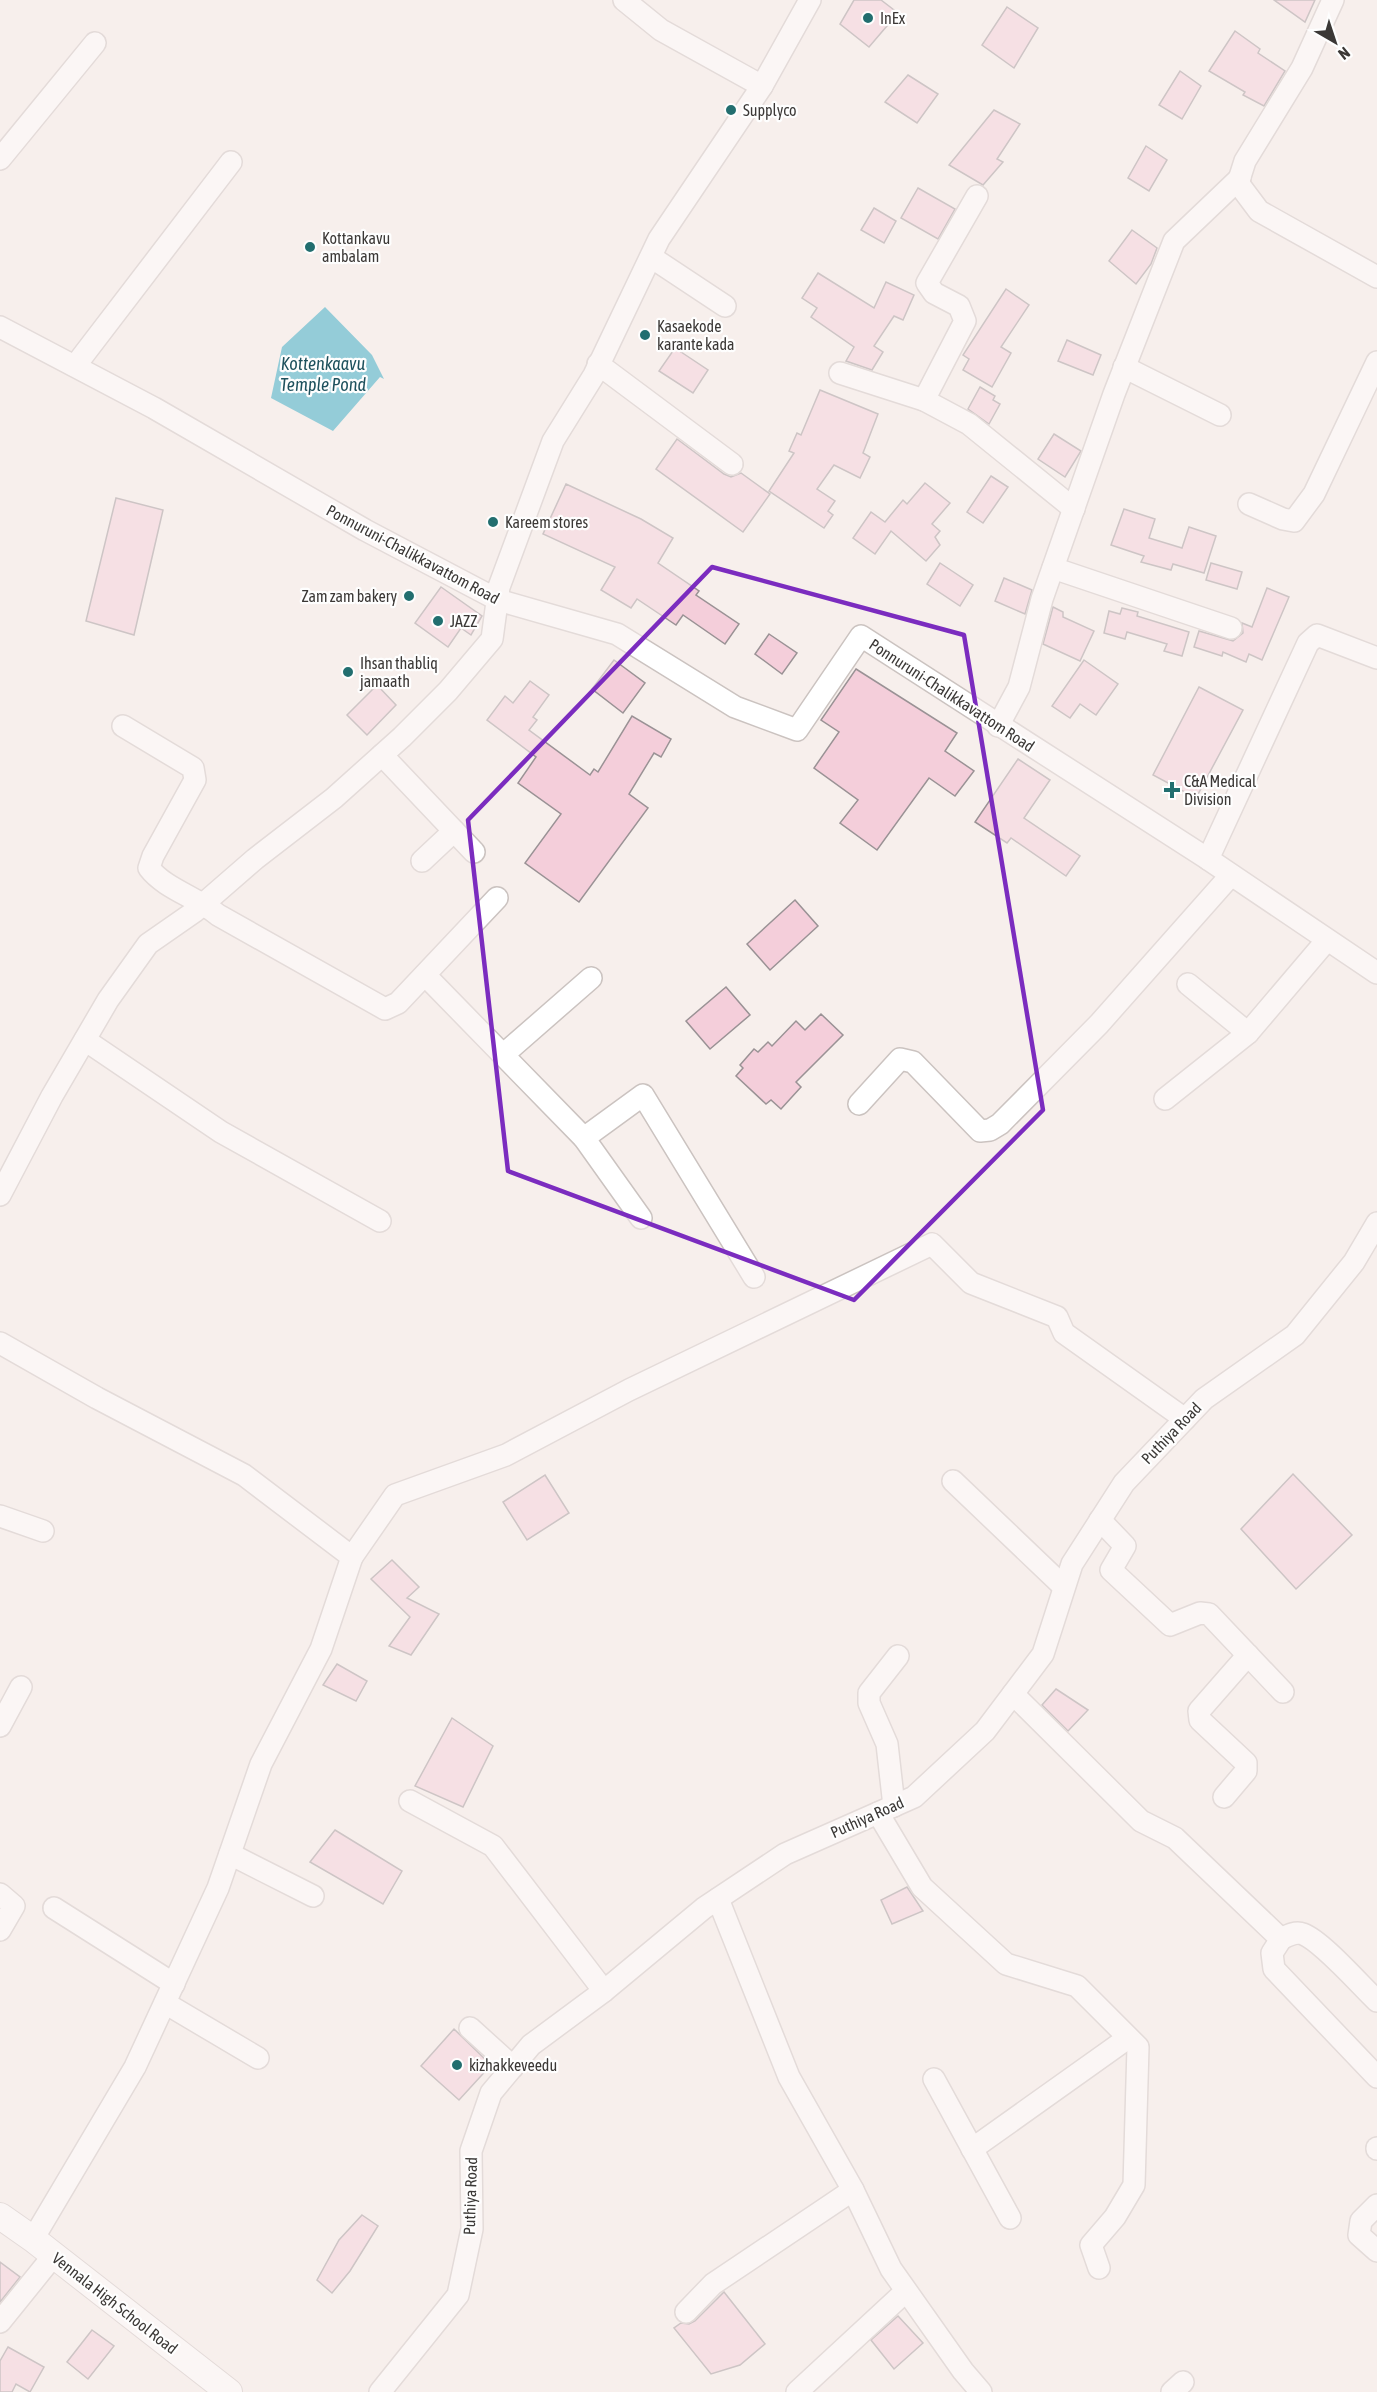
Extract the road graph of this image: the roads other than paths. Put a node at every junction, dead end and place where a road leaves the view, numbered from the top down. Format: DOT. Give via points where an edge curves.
graph roads {
  1 [pos="624,0"];
  2 [pos="809,0"];
  3 [pos="1333,0"];
  4 [pos="95,44"];
  5 [pos="762,86"];
  6 [pos="0,159"];
  7 [pos="231,162"];
  8 [pos="1239,178"];
  9 [pos="977,196"];
  10 [pos="651,257"];
  11 [pos="1377,278"];
  12 [pos="725,306"];
  13 [pos="0,327"];
  14 [pos="598,364"];
  15 [pos="75,366"];
  16 [pos="1124,367"];
  17 [pos="1376,368"];
  18 [pos="840,373"];
  19 [pos="924,400"];
  20 [pos="1220,415"];
  21 [pos="732,464"];
  22 [pos="1249,504"];
  23 [pos="1074,509"];
  24 [pos="1053,567"];
  25 [pos="498,600"];
  26 [pos="1231,628"];
  27 [pos="1377,658"];
  28 [pos="123,726"];
  29 [pos="998,726"];
  30 [pos="382,755"];
  31 [pos="454,831"];
  32 [pos="474,852"];
  33 [pos="1208,859"];
  34 [pos="422,861"];
  35 [pos="1232,875"];
  36 [pos="497,898"];
  37 [pos="204,904"];
  38 [pos="1327,940"];
  39 [pos="1377,973"];
  40 [pos="425,975"];
  41 [pos="591,978"];
  42 [pos="1188,984"];
  43 [pos="1248,1033"];
  44 [pos="85,1040"];
  45 [pos="504,1054"];
  46 [pos="1165,1099"];
  47 [pos="859,1104"];
  48 [pos="584,1138"];
  49 [pos="0,1195"];
  50 [pos="641,1218"];
  51 [pos="380,1221"];
  52 [pos="1377,1223"];
  53 [pos="1370,1251"];
  54 [pos="754,1277"];
  55 [pos="0,1343"];
  56 [pos="1185,1419"];
  57 [pos="953,1481"];
  58 [pos="0,1516"];
  59 [pos="1100,1520"];
  60 [pos="43,1532"];
  61 [pos="352,1557"];
  62 [pos="1064,1587"];
  63 [pos="1248,1655"];
  64 [pos="898,1656"];
  65 [pos="21,1687"];
  66 [pos="1283,1692"];
  67 [pos="1013,1694"];
  68 [pos="0,1726"];
  69 [pos="1224,1797"];
  70 [pos="410,1800"];
  71 [pos="886,1809"];
  72 [pos="230,1854"];
  73 [pos="0,1894"];
  74 [pos="313,1896"];
  75 [pos="718,1899"];
  76 [pos="54,1908"];
  77 [pos="0,1930"];
  78 [pos="1281,1939"];
  79 [pos="174,1984"];
  80 [pos="604,1991"];
  81 [pos="1377,2001"];
  82 [pos="165,2003"];
  83 [pos="470,2028"];
  84 [pos="1128,2038"];
  85 [pos="258,2058"];
  86 [pos="513,2067"];
  87 [pos="1377,2077"];
  88 [pos="934,2079"];
  89 [pos="972,2149"];
  90 [pos="853,2190"];
  91 [pos="1377,2205"];
  92 [pos="0,2216"];
  93 [pos="1010,2218"];
  94 [pos="33,2239"];
  95 [pos="1377,2251"];
  96 [pos="54,2255"];
  97 [pos="1099,2268"];
  98 [pos="905,2292"];
  99 [pos="686,2312"];
  100 [pos="0,2322"];
  101 [pos="973,2389"];
  102 [pos="229,2392"];
  103 [pos="380,2392"];
  104 [pos="797,2392"];
  1 -- 5 [label="street" via="661,30"];
  2 -- 5 [label="street"];
  3 -- 8 [label="street" via="1302,68 1245,161"];
  4 -- 6 [label="street"];
  5 -- 10 [label="street" via="658,239"];
  7 -- 15 [label="street"];
  8 -- 11 [label="street" via="1238,183 1259,211"];
  8 -- 16 [label="street" via="1174,242"];
  9 -- 19 [label="street" via="927,284 934,293 959,306 965,321"];
  10 -- 12 [label="street"];
  10 -- 14 [label="street"];
  13 -- 15 [label="street, Ponnuruni-Chalikkavattom Road"];
  14 -- 21 [label="street"];
  14 -- 25 [label="street" via="553,441 499,587"];
  15 -- 25 [label="street, Ponnuruni-Chalikkavattom Road" via="365,530"];
  16 -- 20 [label="street"];
  16 -- 23 [label="street"];
  17 -- 22 [label="street" via="1314,494 1294,520 1282,519"];
  18 -- 19 [label="street"];
  19 -- 23 [label="street" via="969,424"];
  23 -- 24 [label="street"];
  24 -- 26 [label="street"];
  24 -- 29 [label="street" via="1019,687"];
  25 -- 29 [label="street, Ponnuruni-Chalikkavattom Road" via="617,634 735,707 797,730 861,636"];
  25 -- 30 [label="street" via="492,639 448,691"];
  27 -- 33 [label="street" via="1317,635 1308,643"];
  28 -- 37 [label="street" via="193,768 195,780 149,868 155,876"];
  29 -- 33 [label="street, Ponnuruni-Chalikkavattom Road"];
  30 -- 31 [label="street"];
  30 -- 37 [label="street"];
  31 -- 32 [label="street"];
  31 -- 34 [label="street"];
  33 -- 35 [label="street, Ponnuruni-Chalikkavattom Road"];
  35 -- 38 [label="street, Ponnuruni-Chalikkavattom Road"];
  35 -- 47 [label="street" via="1099,1024 1000,1124 980,1131 913,1062 900,1059"];
  36 -- 40 [label="street"];
  37 -- 40 [label="street" via="385,1009 398,1003"];
  37 -- 44 [label="street" via="148,944"];
  38 -- 39 [label="street, Ponnuruni-Chalikkavattom Road"];
  38 -- 43 [label="street"];
  40 -- 45 [label="street"];
  41 -- 45 [label="street"];
  42 -- 43 [label="street"];
  43 -- 46 [label="street"];
  44 -- 49 [label="street"];
  44 -- 51 [label="street" via="221,1132"];
  45 -- 48 [label="street"];
  48 -- 50 [label="street"];
  48 -- 54 [label="street" via="643,1095"];
  52 -- 53 [label="street, Puthiya Road"];
  53 -- 56 [label="street, Puthiya Road" via="1354,1262 1295,1335 1204,1399"];
  55 -- 61 [label="street" via="244,1474"];
  56 -- 59 [label="street, Puthiya Road" via="1124,1483"];
  56 -- 61 [label="street" via="1064,1333 1058,1317 970,1283 932,1244 629,1390 506,1455 395,1495"];
  57 -- 62 [label="street"];
  58 -- 60 [label="street"];
  59 -- 62 [label="street, Puthiya Road" via="1072,1564"];
  59 -- 63 [label="street" via="1125,1546 1111,1570 1161,1617 1170,1624 1200,1613 1209,1614"];
  61 -- 72 [label="street" via="321,1649 261,1764"];
  62 -- 67 [label="street, Puthiya Road" via="1043,1654"];
  63 -- 66 [label="street"];
  63 -- 69 [label="street" via="1199,1711 1200,1720 1246,1763 1246,1771"];
  64 -- 71 [label="street" via="869,1693 887,1744"];
  65 -- 68 [label="street"];
  67 -- 71 [label="street, Puthiya Road" via="985,1731 914,1797"];
  67 -- 78 [label="street" via="1142,1821 1175,1838"];
  70 -- 80 [label="street" via="493,1846"];
  71 -- 75 [label="street, Puthiya Road" via="785,1854"];
  71 -- 84 [label="street" via="922,1887 1006,1964 1077,1986"];
  72 -- 74 [label="street"];
  72 -- 79 [label="street"];
  73 -- 77 [label="street" via="14,1906"];
  75 -- 80 [label="street, Puthiya Road"];
  75 -- 90 [label="street" via="789,2077"];
  76 -- 79 [label="street"];
  78 -- 81 [label="street" via="1303,1934"];
  78 -- 87 [label="street" via="1272,1953 1274,1969"];
  79 -- 82 [label="street"];
  80 -- 86 [label="street, Puthiya Road" via="531,2045"];
  82 -- 85 [label="street"];
  82 -- 94 [label="street" via="135,2067"];
  83 -- 86 [label="street"];
  84 -- 89 [label="street"];
  84 -- 97 [label="street" via="1138,2047 1134,2185 1115,2217 1091,2245"];
  86 -- 103 [label="street, Puthiya Road" via="492,2094 471,2151 472,2229 458,2295"];
  88 -- 89 [label="street"];
  89 -- 93 [label="street"];
  90 -- 98 [label="street"];
  90 -- 99 [label="street" via="713,2284"];
  91 -- 95 [label="street" via="1361,2221 1359,2235"];
  92 -- 94 [label="main road, Vennala High School Road"];
  94 -- 96 [label="main road, Vennala High School Road"];
  96 -- 100 [label="street"];
  96 -- 102 [label="main road, Vennala High School Road"];
  98 -- 101 [label="street"];
  98 -- 104 [label="street"];
}
